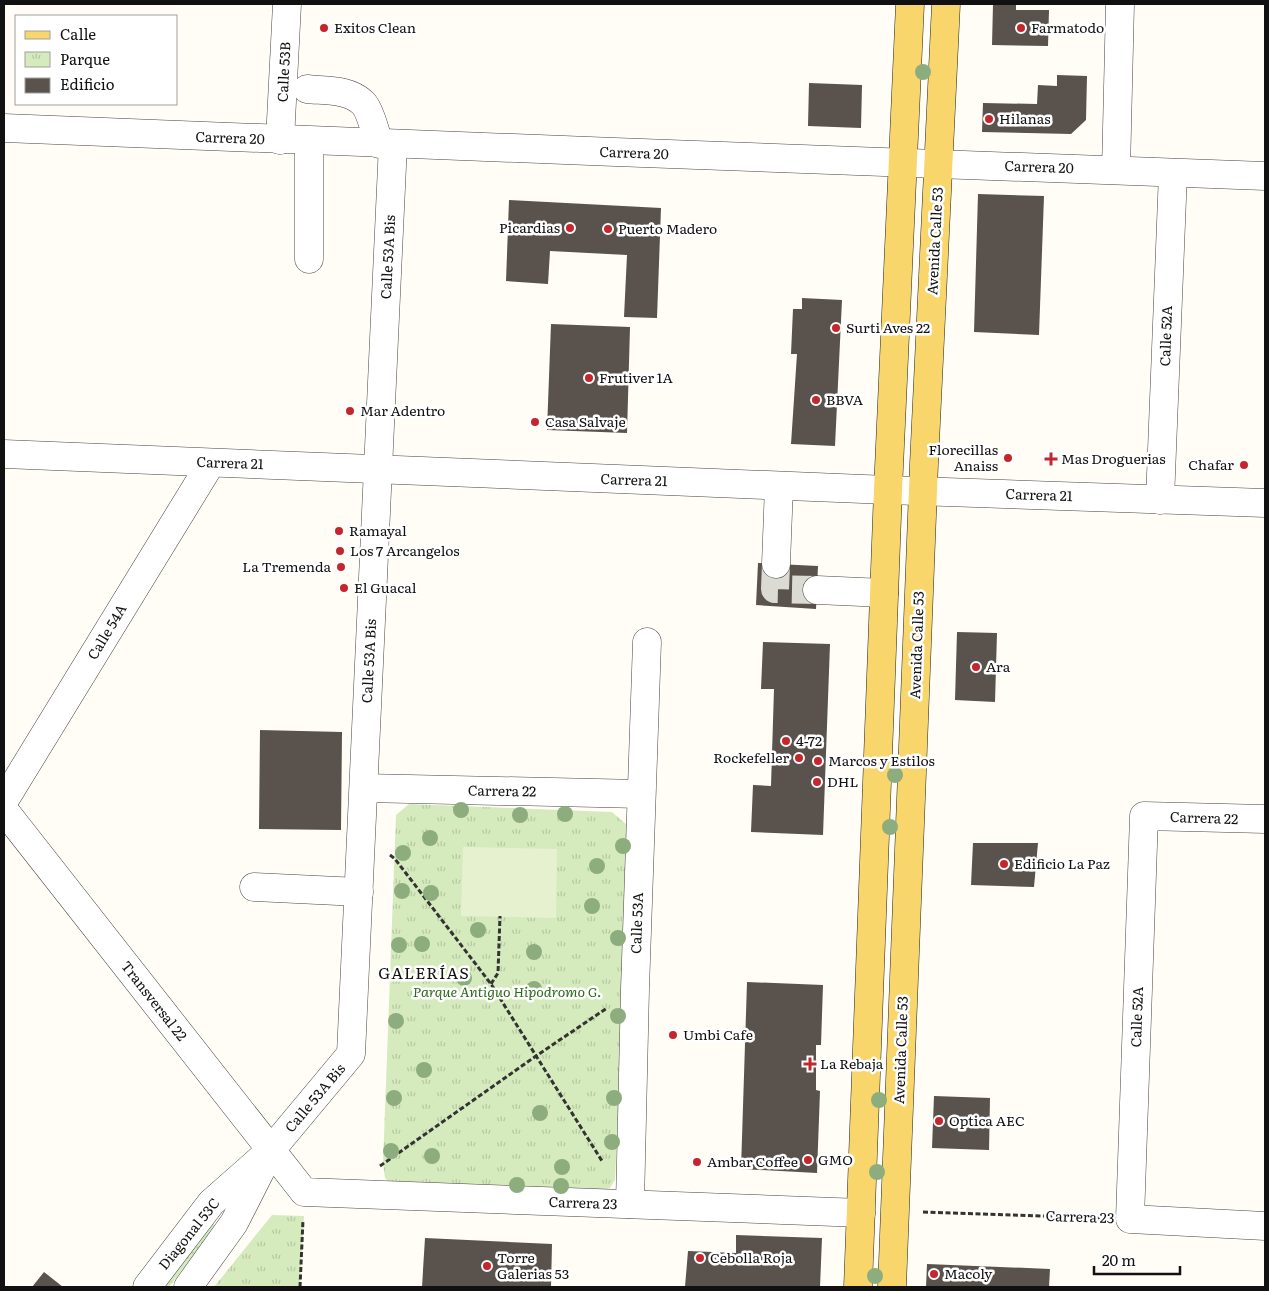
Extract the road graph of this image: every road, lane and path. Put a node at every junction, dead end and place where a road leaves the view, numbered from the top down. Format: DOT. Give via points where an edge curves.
graph roads {
  1 [pos="287,4"];
  2 [pos="910,4"];
  3 [pos="946,4"];
  4 [pos="1120,4"];
  5 [pos="307,89"];
  6 [pos="4,128"];
  7 [pos="280,140"];
  8 [pos="309,141"];
  9 [pos="386,144"];
  10 [pos="903,162"];
  11 [pos="938,164"];
  12 [pos="1116,170"];
  13 [pos="1173,173"];
  14 [pos="1265,176"];
  15 [pos="309,259"];
  16 [pos="4,454"];
  17 [pos="211,463"];
  18 [pos="378,469"];
  19 [pos="779,486"];
  20 [pos="888,490"];
  21 [pos="923,492"];
  22 [pos="1160,500"];
  23 [pos="1265,503"];
  24 [pos="776,564"];
  25 [pos="817,590"];
  26 [pos="884,593"];
  27 [pos="647,642"];
  28 [pos="364,788"];
  29 [pos="641,794"];
  30 [pos="4,802"];
  31 [pos="4,810"];
  32 [pos="1144,816"];
  33 [pos="1265,819"];
  34 [pos="361,835"];
  35 [pos="254,887"];
  36 [pos="358,892"];
  37 [pos="500,916"];
  38 [pos="491,984"];
  39 [pos="635,989"];
  40 [pos="536,1056"];
  41 [pos="271,1150"];
  42 [pos="605,1166"];
  43 [pos="304,1192"];
  44 [pos="344,1194"];
  45 [pos="630,1204"];
  46 [pos="895,1212"];
  47 [pos="861,1213"];
  48 [pos="1130,1218"];
  49 [pos="1265,1226"];
  50 [pos="147,1287"];
  51 [pos="188,1287"];
  52 [pos="300,1287"];
  53 [pos="858,1287"];
  54 [pos="892,1287"];
  1 -- 7 [label="street, Calle 53B"];
  2 -- 10 [label="main road"];
  3 -- 11 [label="main road, Avenida Calle 53"];
  4 -- 12 [label="street"];
  5 -- 9 [label="street" via="347,93 364,104"];
  6 -- 7 [label="street, Carrera 20"];
  7 -- 8 [label="street, Carrera 20"];
  8 -- 9 [label="street, Carrera 20"];
  8 -- 15 [label="street"];
  9 -- 10 [label="street, Carrera 20"];
  9 -- 18 [label="street, Calle 53A Bis"];
  10 -- 11 [label="street, Carrera 20"];
  10 -- 20 [label="main road"];
  11 -- 12 [label="street, Carrera 20"];
  11 -- 21 [label="main road, Avenida Calle 53"];
  12 -- 13 [label="street, Carrera 20"];
  13 -- 14 [label="street, Carrera 20"];
  13 -- 22 [label="street, Calle 52A"];
  16 -- 17 [label="street, Carrera 21"];
  17 -- 18 [label="street, Carrera 21"];
  17 -- 30 [label="street, Calle 54A"];
  18 -- 19 [label="street, Carrera 21"];
  18 -- 28 [label="street, Calle 53A Bis"];
  19 -- 20 [label="street, Carrera 21"];
  19 -- 24 [label="street"];
  20 -- 21 [label="street, Carrera 21"];
  20 -- 26 [label="main road"];
  21 -- 22 [label="street, Carrera 21"];
  21 -- 46 [label="main road, Avenida Calle 53"];
  22 -- 23 [label="street, Carrera 21"];
  25 -- 26 [label="street"];
  26 -- 47 [label="main road"];
  27 -- 29 [label="street, Calle 53A"];
  28 -- 29 [label="street, Carrera 22"];
  28 -- 34 [label="street, Calle 53A Bis"];
  29 -- 39 [label="street, Calle 53A"];
  31 -- 41 [label="street, Transversal 22"];
  32 -- 33 [label="street, Carrera 22"];
  32 -- 48 [label="street, Calle 52A"];
  34 -- 36 [label="street, Calle 53A Bis"];
  34 -- 38 [label="path" via="395,859"];
  35 -- 36 [label="street"];
  36 -- 41 [label="street, Calle 53A Bis" via="351,1054"];
  37 -- 38 [label="path" via="498,973"];
  38 -- 40 [label="path"];
  39 -- 40 [label="path"];
  39 -- 45 [label="street, Calle 53A"];
  40 -- 42 [label="path"];
  40 -- 44 [label="path"];
  41 -- 43 [label="street, Transversal 22"];
  41 -- 50 [label="street, Diagonal 53C" via="211,1203"];
  41 -- 51 [label="street, Diagonal 53C" via="234,1223"];
  43 -- 44 [label="street, Carrera 23"];
  43 -- 52 [label="path"];
  44 -- 45 [label="street, Carrera 23"];
  45 -- 47 [label="street, Carrera 23"];
  46 -- 48 [label="path, Carrera 23"];
  46 -- 54 [label="main road, Avenida Calle 53"];
  47 -- 53 [label="main road"];
  48 -- 49 [label="street, Carrera 23"];
}
